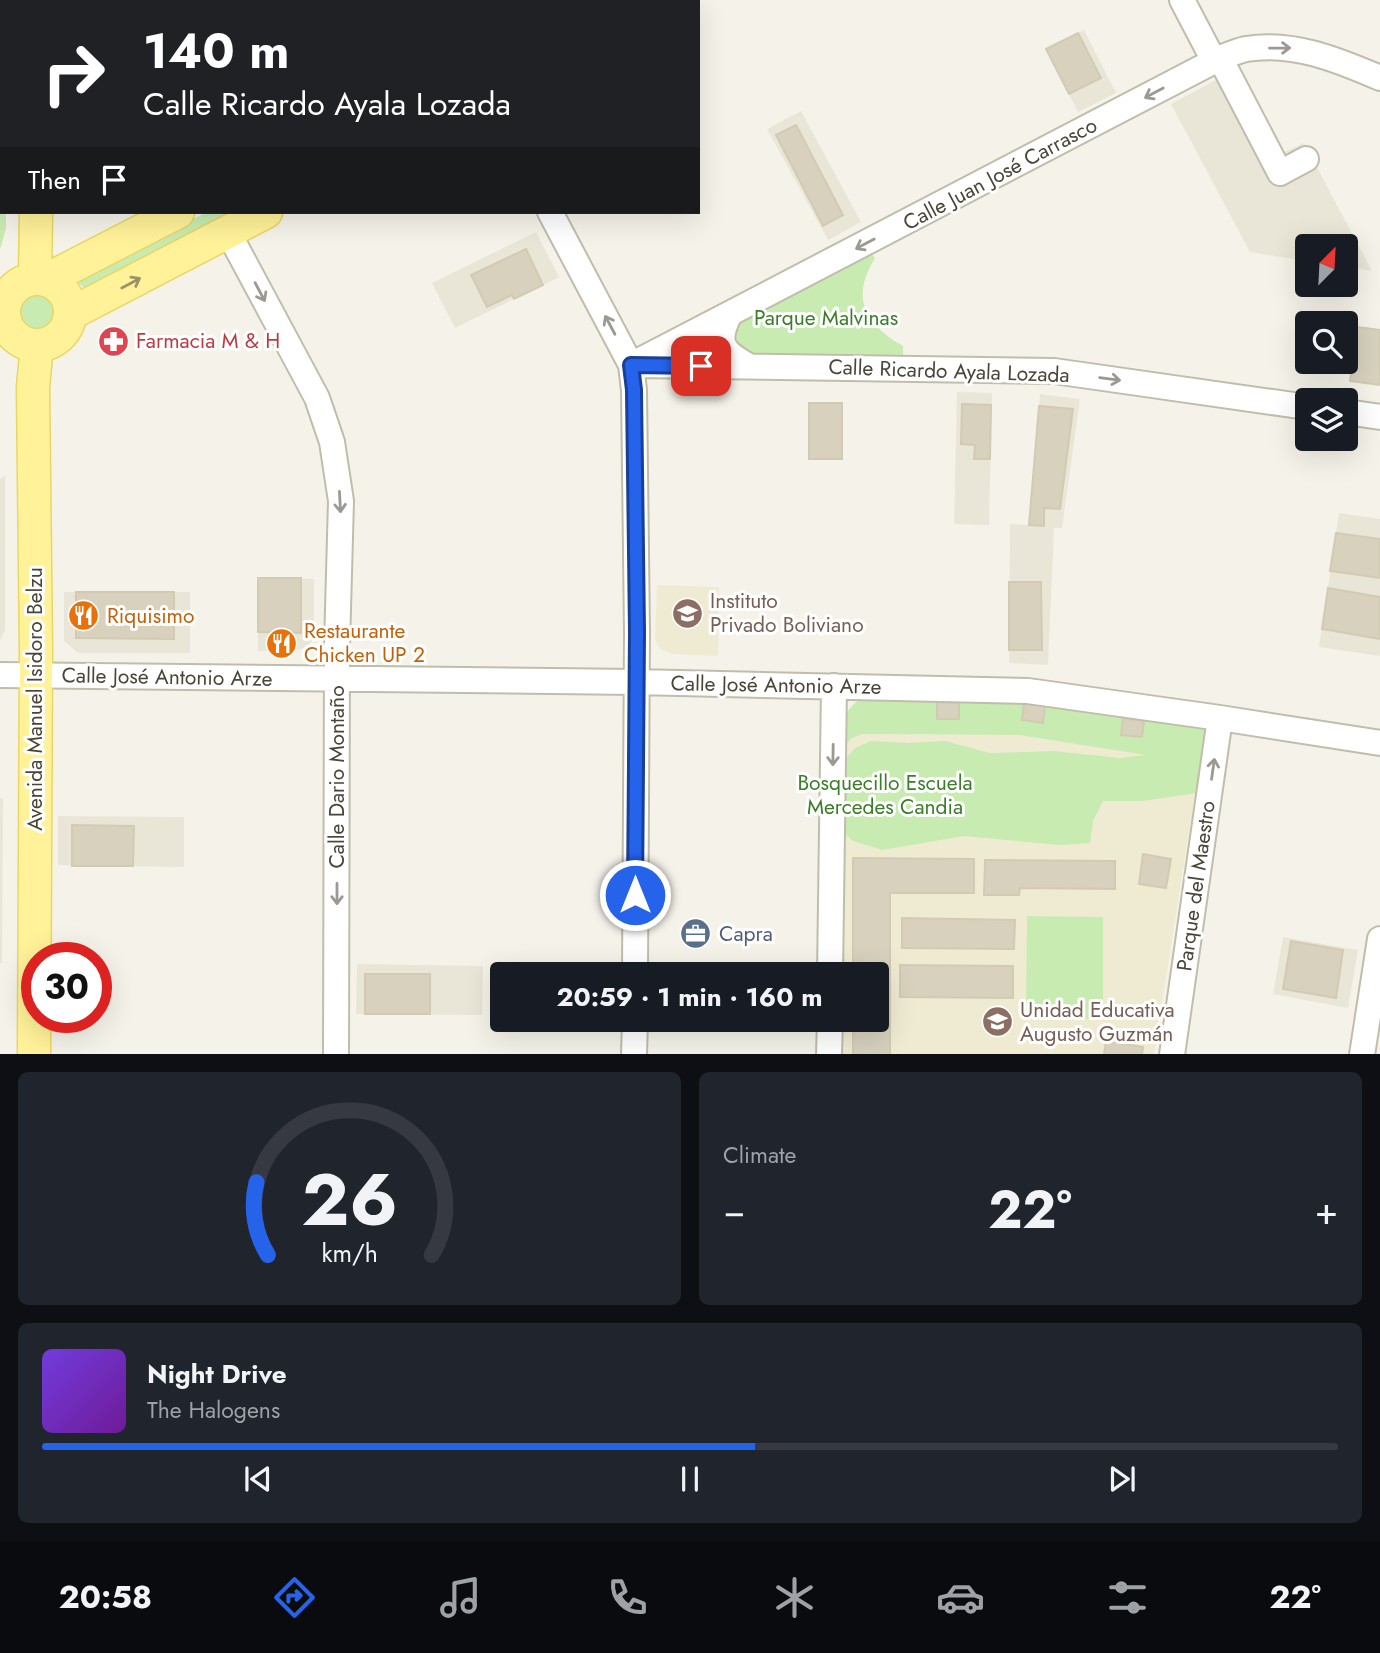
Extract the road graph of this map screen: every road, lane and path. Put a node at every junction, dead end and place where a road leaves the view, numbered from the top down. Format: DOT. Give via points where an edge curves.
graph roads {
  1 [pos="1182,0"];
  2 [pos="1217,60"];
  3 [pos="1380,78"];
  4 [pos="1306,159"];
  5 [pos="36,214"];
  6 [pos="174,214"];
  7 [pos="262,214"];
  8 [pos="551,214"];
  9 [pos="228,232"];
  10 [pos="41,279"];
  11 [pos="2,307"];
  12 [pos="70,314"];
  13 [pos="729,316"];
  14 [pos="21,348"];
  15 [pos="631,365"];
  16 [pos="749,366"];
  17 [pos="1295,405"];
  18 [pos="1358,414"];
  19 [pos="1380,417"];
  20 [pos="0,675"];
  21 [pos="36,676"];
  22 [pos="338,678"];
  23 [pos="636,682"];
  24 [pos="834,686"];
  25 [pos="1220,718"];
  26 [pos="1380,743"];
  27 [pos="1380,939"];
  28 [pos="635,962"];
  29 [pos="830,962"];
  30 [pos="635,1032"];
  31 [pos="830,1032"];
  32 [pos="34,1054"];
  33 [pos="336,1054"];
  34 [pos="634,1054"];
  35 [pos="829,1054"];
  36 [pos="1172,1054"];
  37 [pos="1362,1054"];
  1 -- 2 [label="street"];
  2 -- 3 [label="street, Calle Juan José Carrasco, one-way" via="1246,49 1290,48 1330,57"];
  2 -- 4 [label="street" via="1280,173"];
  2 -- 13 [label="street, Calle Juan José Carrasco, one-way"];
  5 -- 10 [label="main road"];
  6 -- 10 [label="main road"];
  7 -- 9 [label="main road"];
  15 -- 8 [label="street, one-way"];
  12 -- 9 [label="main road, one-way"];
  9 -- 22 [label="street, Calle Dario Montaño, one-way" via="317,398 332,442 341,501"];
  10 -- 11 [label="main road" via="21,282"];
  10 -- 12 [label="main road" via="62,290"];
  11 -- 14 [label="main road"];
  12 -- 14 [label="main road" via="54,341"];
  13 -- 15 [label="street, Calle Juan José Carrasco"];
  13 -- 16 [label="street" via="722,340 726,350"];
  14 -- 21 [label="main road, Avenida Manuel Isidoro Belzu" via="33,387"];
  15 -- 16 [label="street, Calle Ricardo Ayala Lozada"];
  15 -- 23 [label="street"];
  16 -- 17 [label="street, Calle Ricardo Ayala Lozada, one-way" via="1054,371"];
  18 -- 19 [label="street"];
  20 -- 21 [label="street, Calle José Antonio Arze"];
  21 -- 22 [label="street, Calle José Antonio Arze"];
  21 -- 32 [label="main road, Avenida Manuel Isidoro Belzu"];
  22 -- 23 [label="street, Calle José Antonio Arze"];
  22 -- 33 [label="street, Calle Dario Montaño, one-way"];
  23 -- 24 [label="street, Calle José Antonio Arze"];
  23 -- 28 [label="street"];
  24 -- 25 [label="street, Calle José Antonio Arze" via="1028,691"];
  24 -- 29 [label="street, one-way"];
  25 -- 26 [label="street, Calle José Antonio Arze"];
  36 -- 25 [label="street, Parque del Maestro, one-way"];
  27 -- 37 [label="street"];
  30 -- 34 [label="street"];
  31 -- 35 [label="street"];
}
